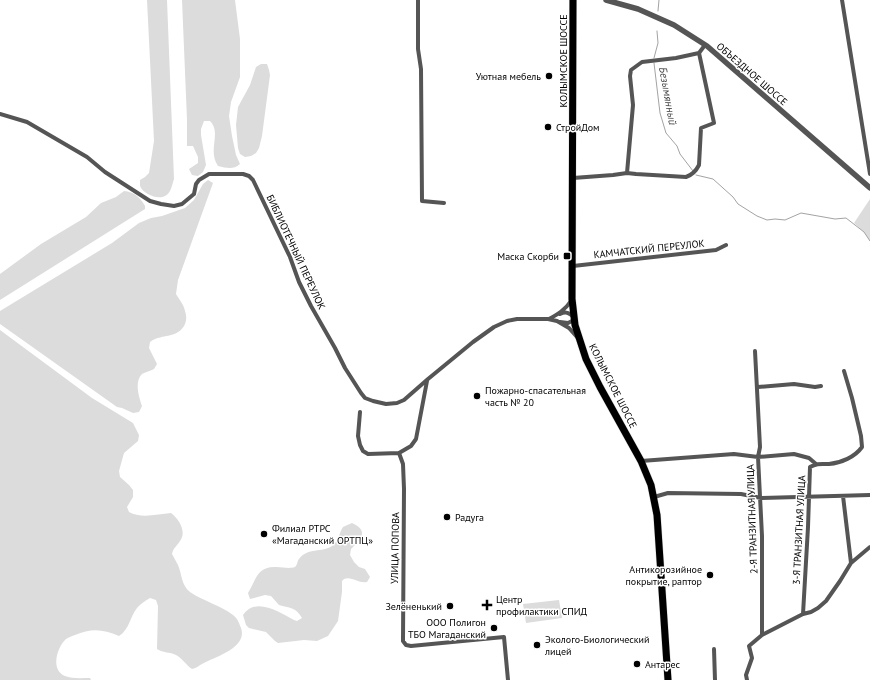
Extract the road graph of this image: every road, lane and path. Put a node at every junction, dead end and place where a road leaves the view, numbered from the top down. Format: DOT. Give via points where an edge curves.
graph roads {
  1 [pos="418,0"];
  2 [pos="573,0"];
  3 [pos="606,0"];
  4 [pos="842,0"];
  5 [pos="705,45"];
  6 [pos="699,53"];
  7 [pos="0,114"];
  8 [pos="627,173"];
  9 [pos="870,174"];
  10 [pos="573,178"];
  11 [pos="870,188"];
  12 [pos="444,203"];
  13 [pos="726,245"];
  14 [pos="573,266"];
  15 [pos="572,299"];
  16 [pos="558,314"];
  17 [pos="548,319"];
  18 [pos="574,319"];
  19 [pos="557,322"];
  20 [pos="579,340"];
  21 [pos="755,351"];
  22 [pos="844,371"];
  23 [pos="428,379"];
  24 [pos="821,386"];
  25 [pos="758,387"];
  26 [pos="360,412"];
  27 [pos="400,453"];
  28 [pos="758,457"];
  29 [pos="641,461"];
  30 [pos="816,464"];
  31 [pos="870,495"];
  32 [pos="843,496"];
  33 [pos="654,497"];
  34 [pos="808,497"];
  35 [pos="761,498"];
  36 [pos="870,547"];
  37 [pos="851,563"];
  38 [pos="802,614"];
  39 [pos="762,635"];
  40 [pos="714,650"];
  41 [pos="508,680"];
  42 [pos="668,680"];
  43 [pos="715,680"];
  44 [pos="747,680"];
  1 -- 12 [label="street" via="422,201"];
  2 -- 10 [label="highway, КОЛЫМСКОЕ ШОССЕ"];
  3 -- 5 [label="street, ОБЪЕЗДНОЕ ШОССЕ" via="657,17"];
  4 -- 9 [label="street"];
  5 -- 6 [label="street"];
  5 -- 11 [label="street, ОБЪЕЗДНОЕ ШОССЕ"];
  6 -- 8 [label="street" via="642,62 631,70 633,105"];
  6 -- 8 [label="street" via="714,123 701,128 697,170 690,176 677,177"];
  7 -- 23 [label="street, БИБЛИОТЕЧНЫЙ ПЕРЕУЛОК" via="28,122 87,157 150,201 161,204 182,204 194,194 196,184 209,174 249,176 290,257 311,306 345,368 365,398 386,404 397,402 408,397"];
  8 -- 10 [label="street"];
  10 -- 14 [label="highway, КОЛЫМСКОЕ ШОССЕ"];
  13 -- 14 [label="street, КАМЧАТСКИЙ ПЕРЕУЛОК" via="716,250"];
  14 -- 15 [label="highway, КОЛЫМСКОЕ ШОССЕ"];
  15 -- 16 [label="street, БИБЛИОТЕЧНЫЙ ПЕРЕУЛОК"];
  15 -- 18 [label="highway, КОЛЫМСКОЕ ШОССЕ"];
  16 -- 17 [label="street, БИБЛИОТЕЧНЫЙ ПЕРЕУЛОК"];
  16 -- 18 [label="street" via="565,312"];
  17 -- 19 [label="street, БИБЛИОТЕЧНЫЙ ПЕРЕУЛОК"];
  17 -- 23 [label="street, БИБЛИОТЕЧНЫЙ ПЕРЕУЛОК" via="517,319 500,324"];
  18 -- 19 [label="street" via="568,323"];
  18 -- 20 [label="highway, КОЛЫМСКОЕ ШОССЕ"];
  19 -- 20 [label="street, БИБЛИОТЕЧНЫЙ ПЕРЕУЛОК" via="569,328"];
  20 -- 29 [label="highway, КОЛЫМСКОЕ ШОССЕ" via="595,377"];
  21 -- 25 [label="street, 2-Я ТРАНЗИТНАЯ УЛИЦА"];
  22 -- 30 [label="street, 3-Я ТРАНЗИТНАЯ УЛИЦА" via="862,447 858,453 843,461"];
  23 -- 27 [label="street" via="416,439"];
  24 -- 25 [label="street" via="794,384"];
  25 -- 28 [label="street, 2-Я ТРАНЗИТНАЯ УЛИЦА"];
  26 -- 27 [label="street" via="358,436 364,451 368,454"];
  27 -- 41 [label="street, УЛИЦА ПОПОВА" via="404,489 403,641 411,646 504,637"];
  28 -- 29 [label="street" via="734,454"];
  28 -- 30 [label="street" via="794,454 809,458"];
  28 -- 35 [label="street, 2-Я ТРАНЗИТНАЯ УЛИЦА"];
  29 -- 33 [label="highway, КОЛЫМСКОЕ ШОССЕ" via="650,479"];
  30 -- 34 [label="street, 3-Я ТРАНЗИТНАЯ УЛИЦА" via="810,467"];
  31 -- 32 [label="street"];
  32 -- 34 [label="street"];
  32 -- 37 [label="street"];
  33 -- 35 [label="street" via="668,493 741,494"];
  33 -- 42 [label="highway, КОЛЫМСКОЕ ШОССЕ"];
  34 -- 35 [label="street"];
  34 -- 38 [label="street, 3-Я ТРАНЗИТНАЯ УЛИЦА"];
  35 -- 39 [label="street, 2-Я ТРАНЗИТНАЯ УЛИЦА"];
  36 -- 37 [label="street"];
  37 -- 38 [label="street" via="826,601 811,612"];
  38 -- 39 [label="street"];
  39 -- 44 [label="street" via="749,646 752,658 746,675"];
  40 -- 43 [label="street"];
}
